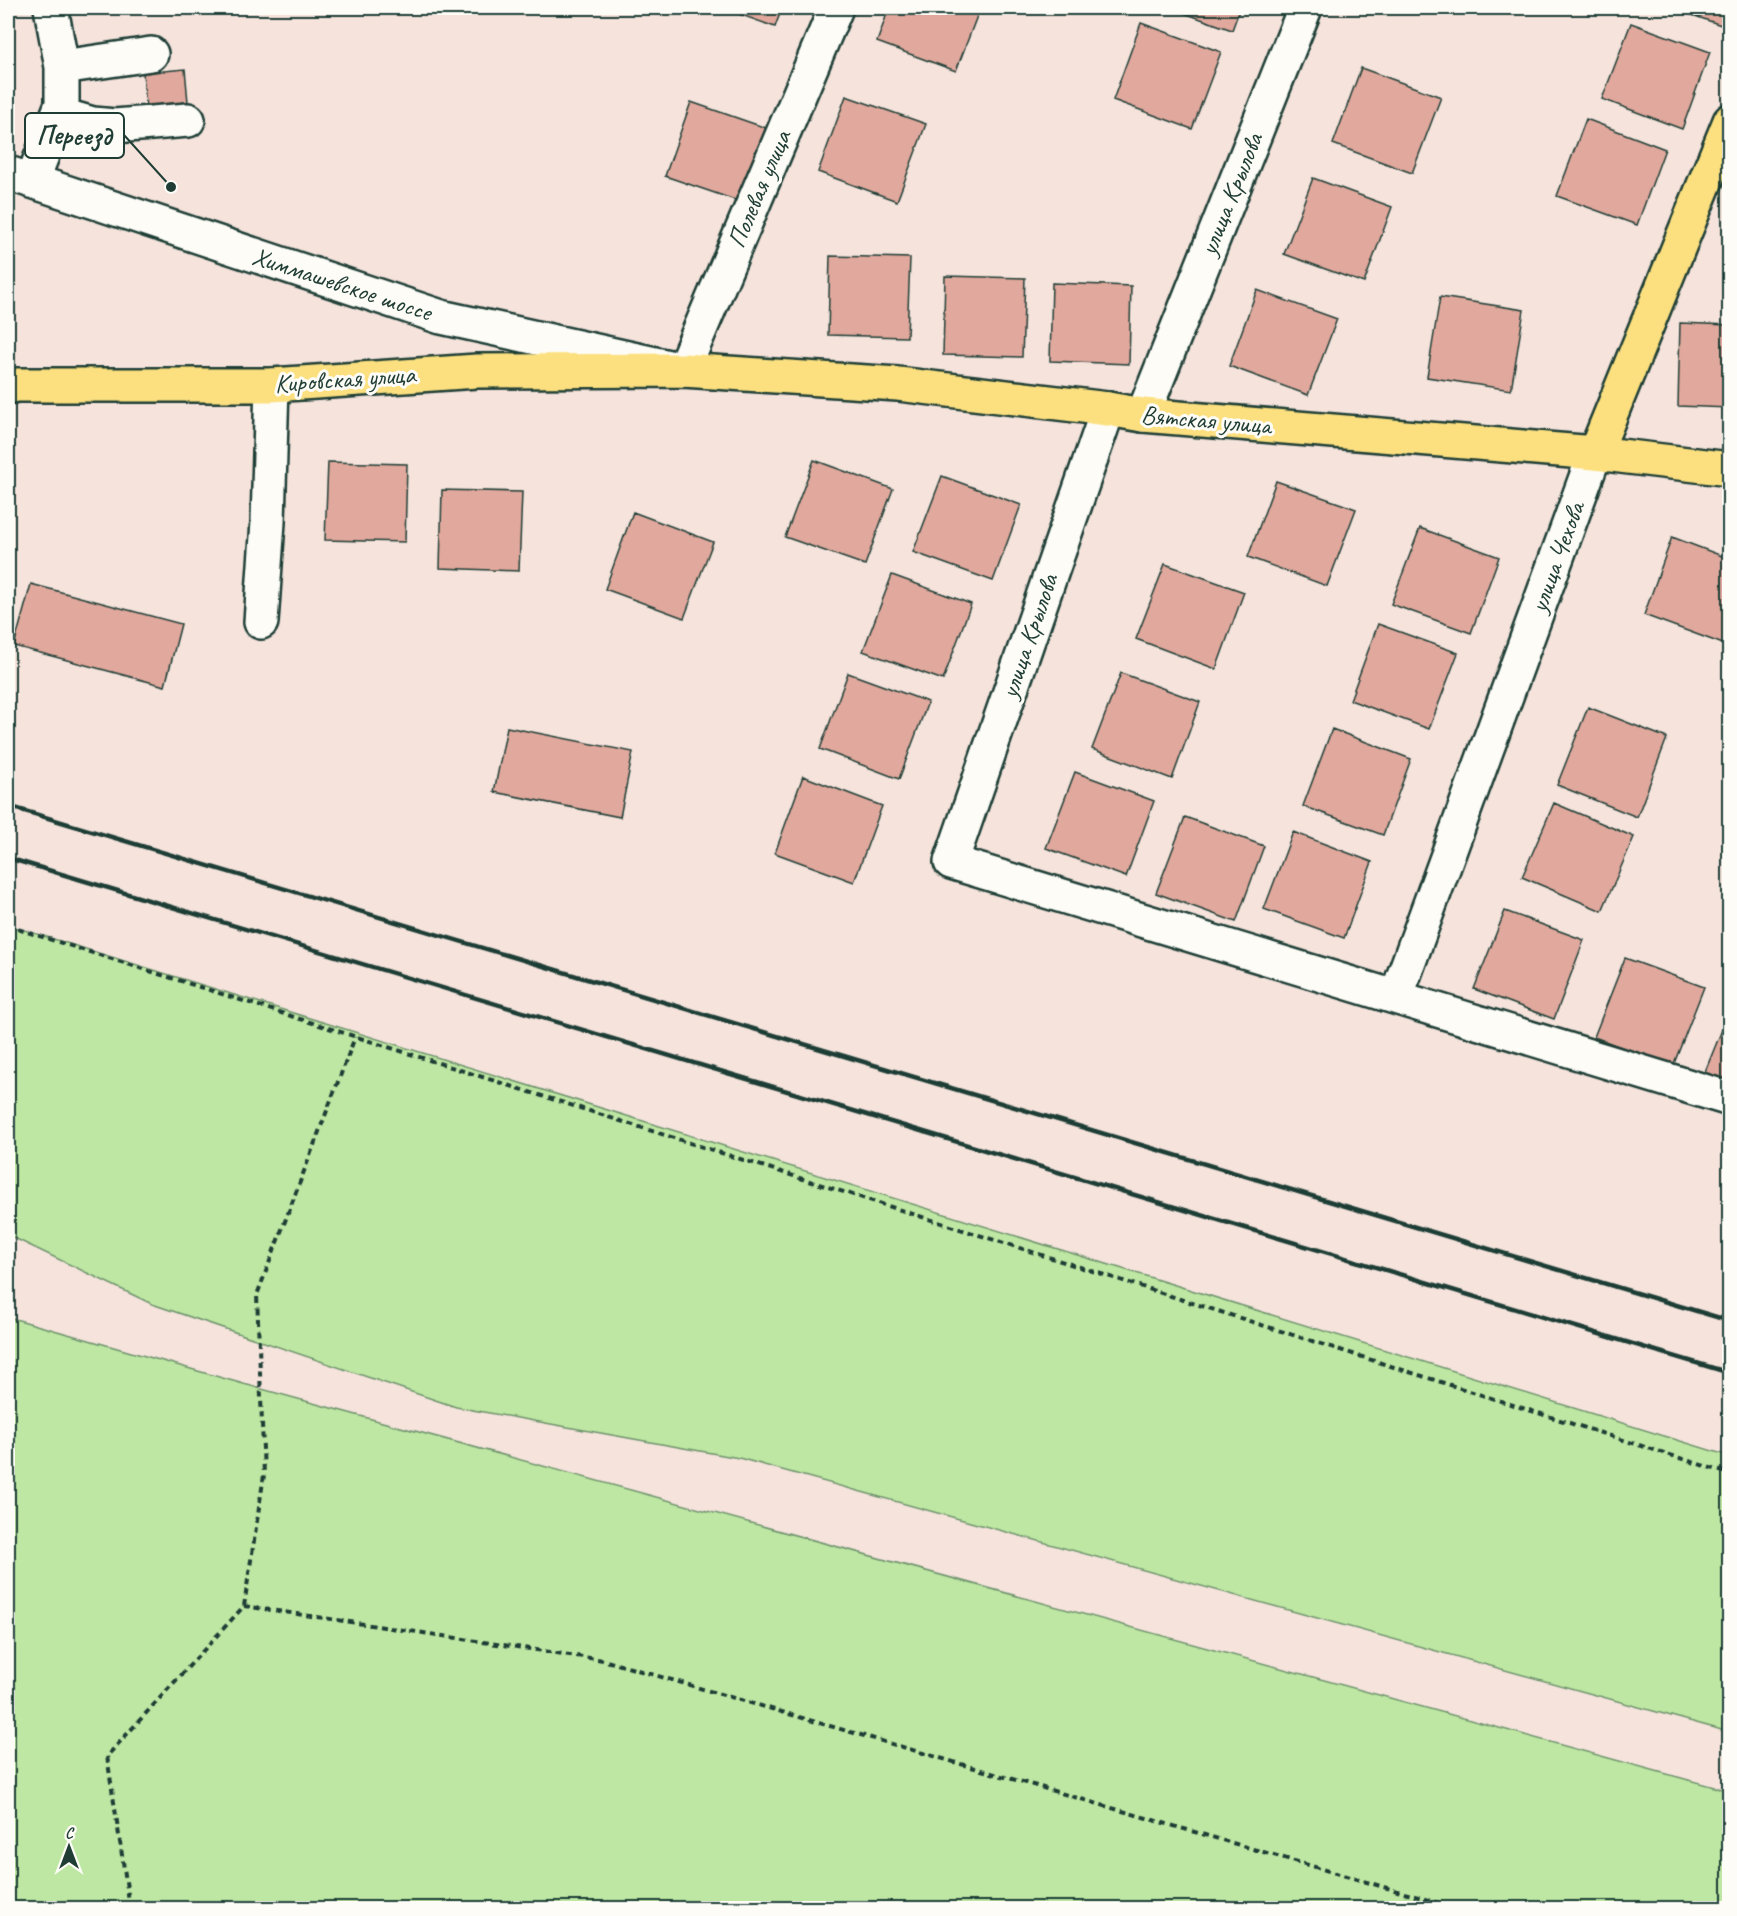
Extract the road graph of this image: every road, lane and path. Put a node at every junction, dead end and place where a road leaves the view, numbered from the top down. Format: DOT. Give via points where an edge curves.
graph roads {
  1 [pos="51,8"];
  2 [pos="836,8"];
  3 [pos="1305,8"];
  4 [pos="151,54"];
  5 [pos="62,67"];
  6 [pos="58,114"];
  7 [pos="188,120"];
  8 [pos="1730,121"];
  9 [pos="20,177"];
  10 [pos="682,370"];
  11 [pos="272,385"];
  12 [pos="8,387"];
  13 [pos="1108,409"];
  14 [pos="1143,415"];
  15 [pos="1595,453"];
  16 [pos="1730,469"];
  17 [pos="261,622"];
  18 [pos="8,926"];
  19 [pos="1396,997"];
  20 [pos="355,1037"];
  21 [pos="1730,1100"];
  22 [pos="1730,1474"];
  23 [pos="244,1606"];
  24 [pos="130,1908"];
  25 [pos="1456,1908"];
  1 -- 5 [label="street"];
  2 -- 10 [label="street, Полевая улица"];
  3 -- 14 [label="street, улица Крылова"];
  4 -- 5 [label="street"];
  5 -- 6 [label="street" via="62,104"];
  6 -- 7 [label="street" via="115,126"];
  6 -- 9 [label="street"];
  8 -- 15 [label="main road, улица Чехова"];
  9 -- 10 [label="street, Химмашевское шоссе" via="441,317"];
  10 -- 11 [label="main road, Кировская улица" via="477,371"];
  10 -- 13 [label="main road, Вятская улица" via="898,384"];
  11 -- 12 [label="main road, Кировская улица"];
  11 -- 17 [label="street"];
  13 -- 14 [label="main road, Вятская улица"];
  13 -- 19 [label="street, улица Крылова" via="951,862"];
  14 -- 15 [label="main road, Вятская улица"];
  15 -- 16 [label="main road, Вятская улица"];
  15 -- 19 [label="street, улица Чехова"];
  18 -- 20 [label="path"];
  19 -- 21 [label="street"];
  20 -- 22 [label="path"];
  20 -- 23 [label="path" via="257,1295 264,1475"];
  23 -- 24 [label="path" via="107,1756"];
  23 -- 25 [label="path" via="603,1660"];
}
